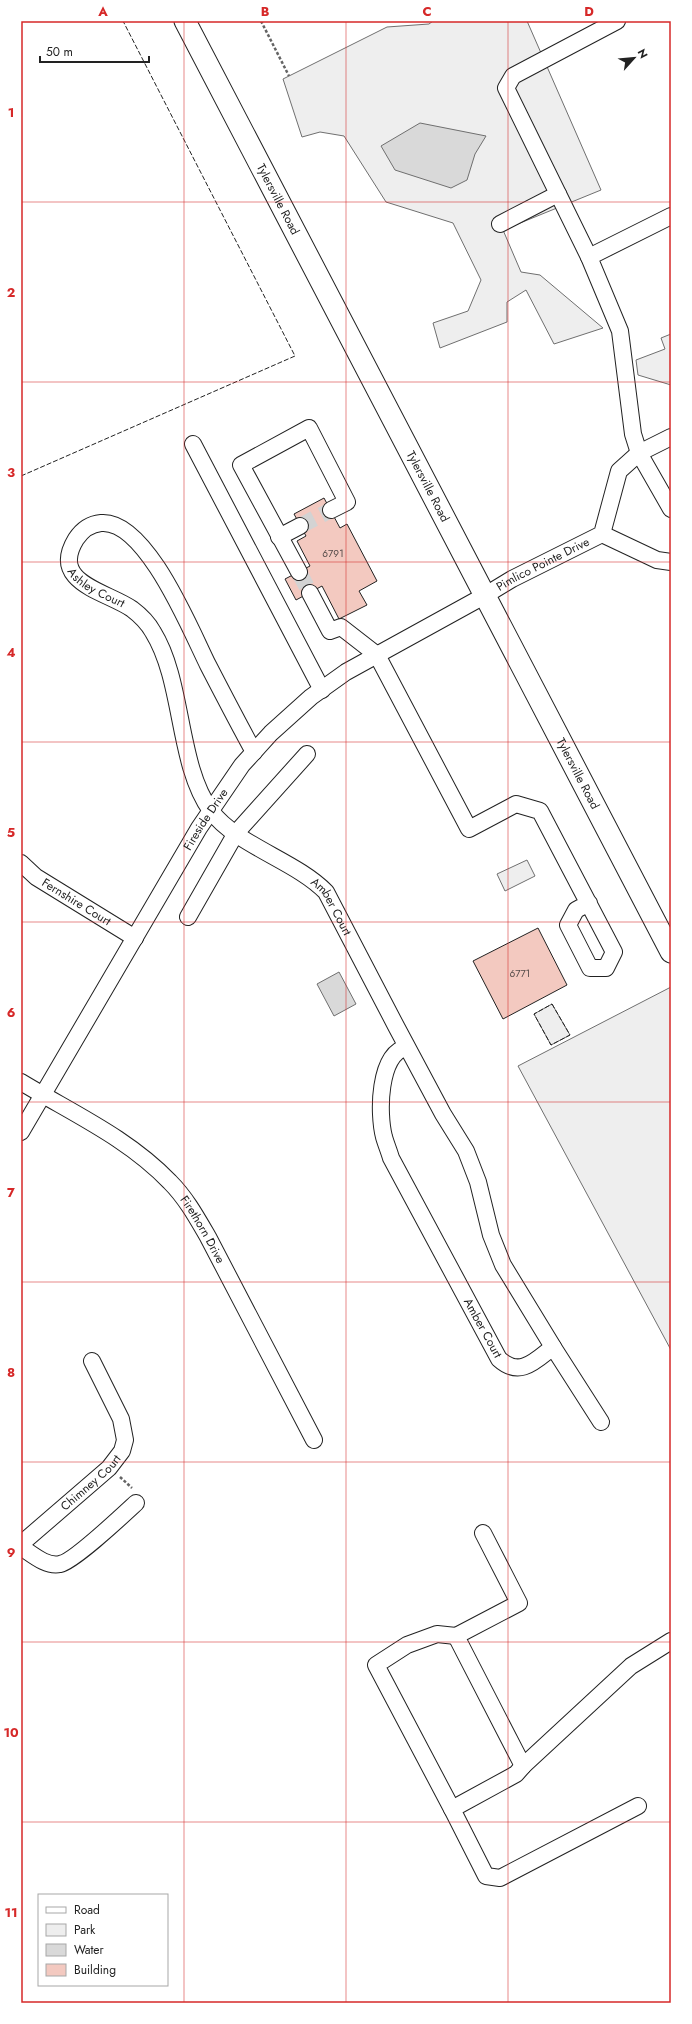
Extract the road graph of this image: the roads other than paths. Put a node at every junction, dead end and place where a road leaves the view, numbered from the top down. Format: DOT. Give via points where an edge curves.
graph roads {
  1 [pos="185,21"];
  2 [pos="617,21"];
  3 [pos="558,194"];
  4 [pos="671,216"];
  5 [pos="500,224"];
  6 [pos="589,257"];
  7 [pos="671,437"];
  8 [pos="193,444"];
  9 [pos="639,454"];
  10 [pos="671,509"];
  11 [pos="330,510"];
  12 [pos="300,526"];
  13 [pos="602,534"];
  14 [pos="279,537"];
  15 [pos="671,562"];
  16 [pos="299,572"];
  17 [pos="310,593"];
  18 [pos="484,596"];
  19 [pos="376,654"];
  20 [pos="322,690"];
  21 [pos="254,752"];
  22 [pos="307,754"];
  23 [pos="210,810"];
  24 [pos="236,833"];
  25 [pos="21,863"];
  26 [pos="589,903"];
  27 [pos="188,917"];
  28 [pos="135,938"];
  29 [pos="671,952"];
  30 [pos="407,1047"];
  31 [pos="21,1082"];
  32 [pos="43,1095"];
  33 [pos="21,1132"];
  34 [pos="553,1347"];
  35 [pos="92,1361"];
  36 [pos="601,1422"];
  37 [pos="314,1440"];
  38 [pos="136,1503"];
  39 [pos="483,1534"];
  40 [pos="21,1546"];
  41 [pos="456,1636"];
  42 [pos="671,1641"];
  43 [pos="523,1766"];
  44 [pos="638,1806"];
  45 [pos="452,1808"];
  1 -- 18 [label="main road, Tylersville Road"];
  2 -- 3 [label="street" via="513,76 506,88"];
  3 -- 5 [label="street"];
  3 -- 6 [label="street"];
  4 -- 6 [label="street"];
  6 -- 9 [label="street" via="620,331 632,434"];
  7 -- 9 [label="street, Pimlico Pointe Drive"];
  8 -- 20 [label="street"];
  9 -- 10 [label="street"];
  9 -- 13 [label="street, Pimlico Pointe Drive" via="619,471"];
  11 -- 14 [label="street" via="347,502 309,428 241,465"];
  12 -- 14 [label="street"];
  13 -- 15 [label="street, Pimlico Pointe Drive" via="657,560"];
  13 -- 18 [label="street, Pimlico Pointe Drive" via="512,579"];
  14 -- 16 [label="street"];
  17 -- 19 [label="street" via="330,631 340,627"];
  18 -- 19 [label="street, Fireside Drive"];
  18 -- 29 [label="main road, Tylersville Road"];
  19 -- 20 [label="street, Fireside Drive"];
  19 -- 26 [label="street" via="469,829 516,804 540,811"];
  20 -- 21 [label="street, Fireside Drive" via="271,733"];
  21 -- 23 [label="street, Fireside Drive"];
  21 -- 23 [label="street, Ashley Court" via="149,554 134,538 116,526 106,522 95,523 86,528 72,546 69,567 82,583 131,608 153,632 166,662 194,775"];
  22 -- 24 [label="street"];
  23 -- 24 [label="street, Amber Court" via="219,821"];
  23 -- 28 [label="street, Fireside Drive"];
  24 -- 27 [label="street"];
  24 -- 30 [label="street, Amber Court" via="310,879 326,892"];
  25 -- 28 [label="street, Fernshire Court" via="36,877"];
  28 -- 32 [label="street, Fireside Drive"];
  30 -- 34 [label="street, Amber Court" via="466,1152 478,1182 491,1235 503,1265"];
  30 -- 34 [label="street, Amber Court" via="401,1048 391,1060 382,1083 382,1126 391,1158 499,1360 507,1367 518,1369"];
  31 -- 32 [label="street, Firethorn Drive"];
  32 -- 33 [label="street, Fireside Drive"];
  32 -- 37 [label="street, Firethorn Drive" via="129,1146 175,1188 208,1237"];
  34 -- 36 [label="street"];
  35 -- 40 [label="street, Chimney Court" via="121,1419 124,1430 122,1451 109,1468"];
  38 -- 40 [label="street, Chimney Court" via="72,1558 59,1564 44,1562"];
  39 -- 41 [label="street" via="520,1603"];
  41 -- 43 [label="street"];
  41 -- 45 [label="street" via="437,1634 407,1645 376,1665"];
  42 -- 43 [label="street" via="631,1666"];
  43 -- 45 [label="street" via="516,1774"];
  44 -- 45 [label="street" via="500,1878 486,1876"];
}
